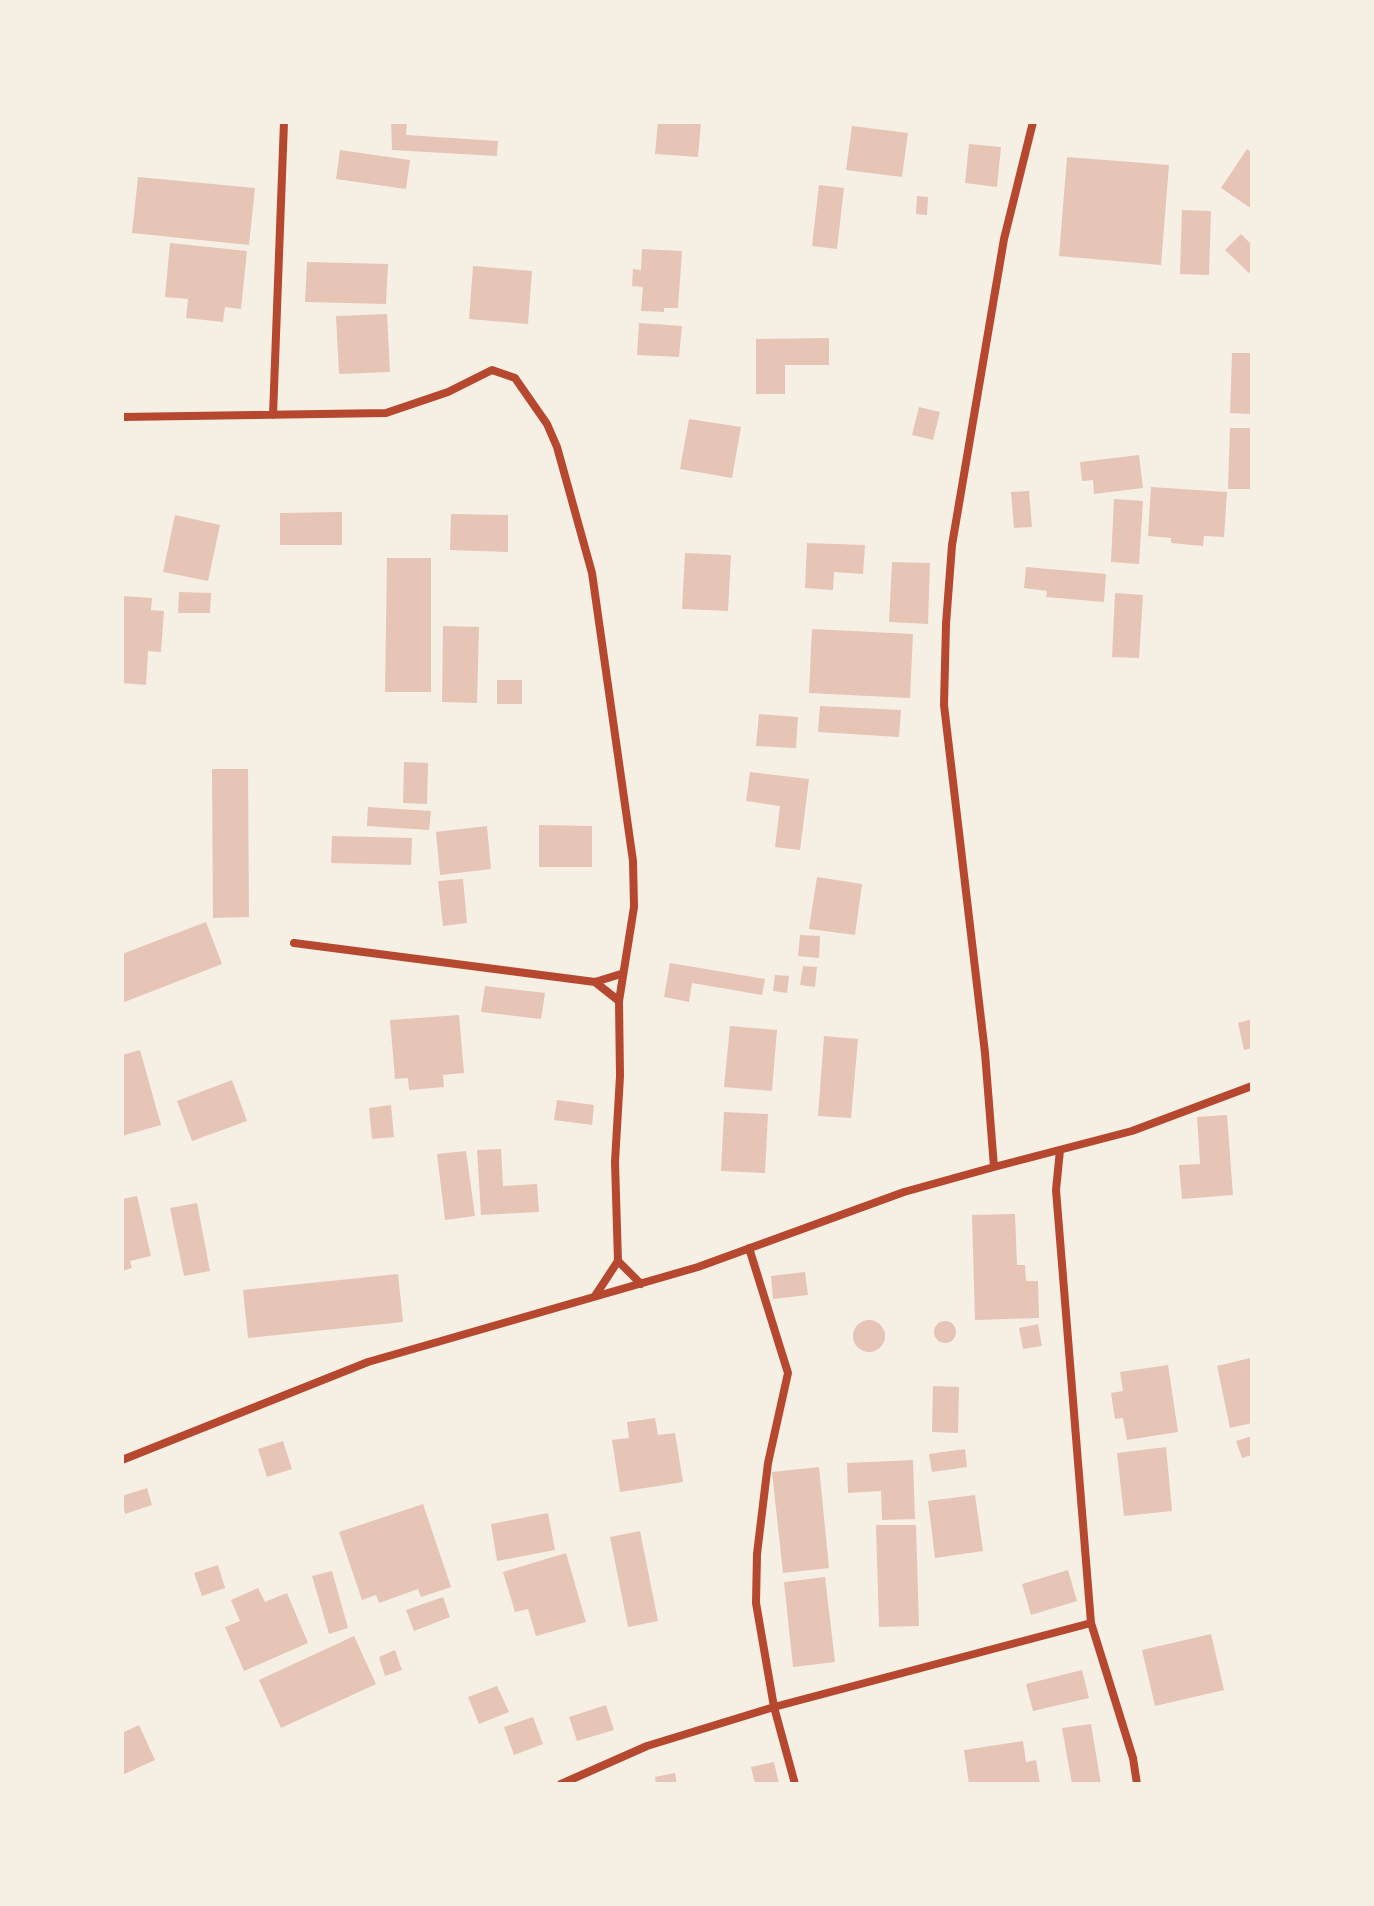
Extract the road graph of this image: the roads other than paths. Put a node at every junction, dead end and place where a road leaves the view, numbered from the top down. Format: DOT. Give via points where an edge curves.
graph roads {
  1 [pos="284,122"];
  2 [pos="1033,122"];
  3 [pos="273,415"];
  4 [pos="122,417"];
  5 [pos="294,943"];
  6 [pos="621,974"];
  7 [pos="595,982"];
  8 [pos="619,1001"];
  9 [pos="1252,1086"];
  10 [pos="1060,1150"];
  11 [pos="994,1167"];
  12 [pos="749,1248"];
  13 [pos="618,1261"];
  14 [pos="641,1284"];
  15 [pos="594,1297"];
  16 [pos="122,1460"];
  17 [pos="1091,1623"];
  18 [pos="774,1707"];
  19 [pos="561,1784"];
  20 [pos="795,1784"];
  21 [pos="1137,1784"];
  1 -- 3 [label="street"];
  2 -- 11 [label="street" via="1004,239 952,545 946,624 944,705"];
  3 -- 4 [label="street"];
  3 -- 6 [label="street" via="386,413 492,370 515,378 532,399 557,447 592,573 633,861 634,907"];
  5 -- 7 [label="street"];
  6 -- 7 [label="street"];
  6 -- 8 [label="street"];
  7 -- 8 [label="street"];
  8 -- 13 [label="street"];
  9 -- 10 [label="street" via="1132,1131"];
  10 -- 11 [label="street"];
  10 -- 17 [label="street" via="1057,1206"];
  11 -- 12 [label="street" via="904,1192"];
  12 -- 14 [label="street"];
  12 -- 18 [label="street" via="788,1373 768,1463 757,1554 756,1603"];
  13 -- 14 [label="street"];
  13 -- 15 [label="street"];
  14 -- 15 [label="street"];
  15 -- 16 [label="street" via="368,1362"];
  17 -- 18 [label="street"];
  17 -- 21 [label="street"];
  18 -- 19 [label="street" via="647,1746"];
  18 -- 20 [label="street"];
}
